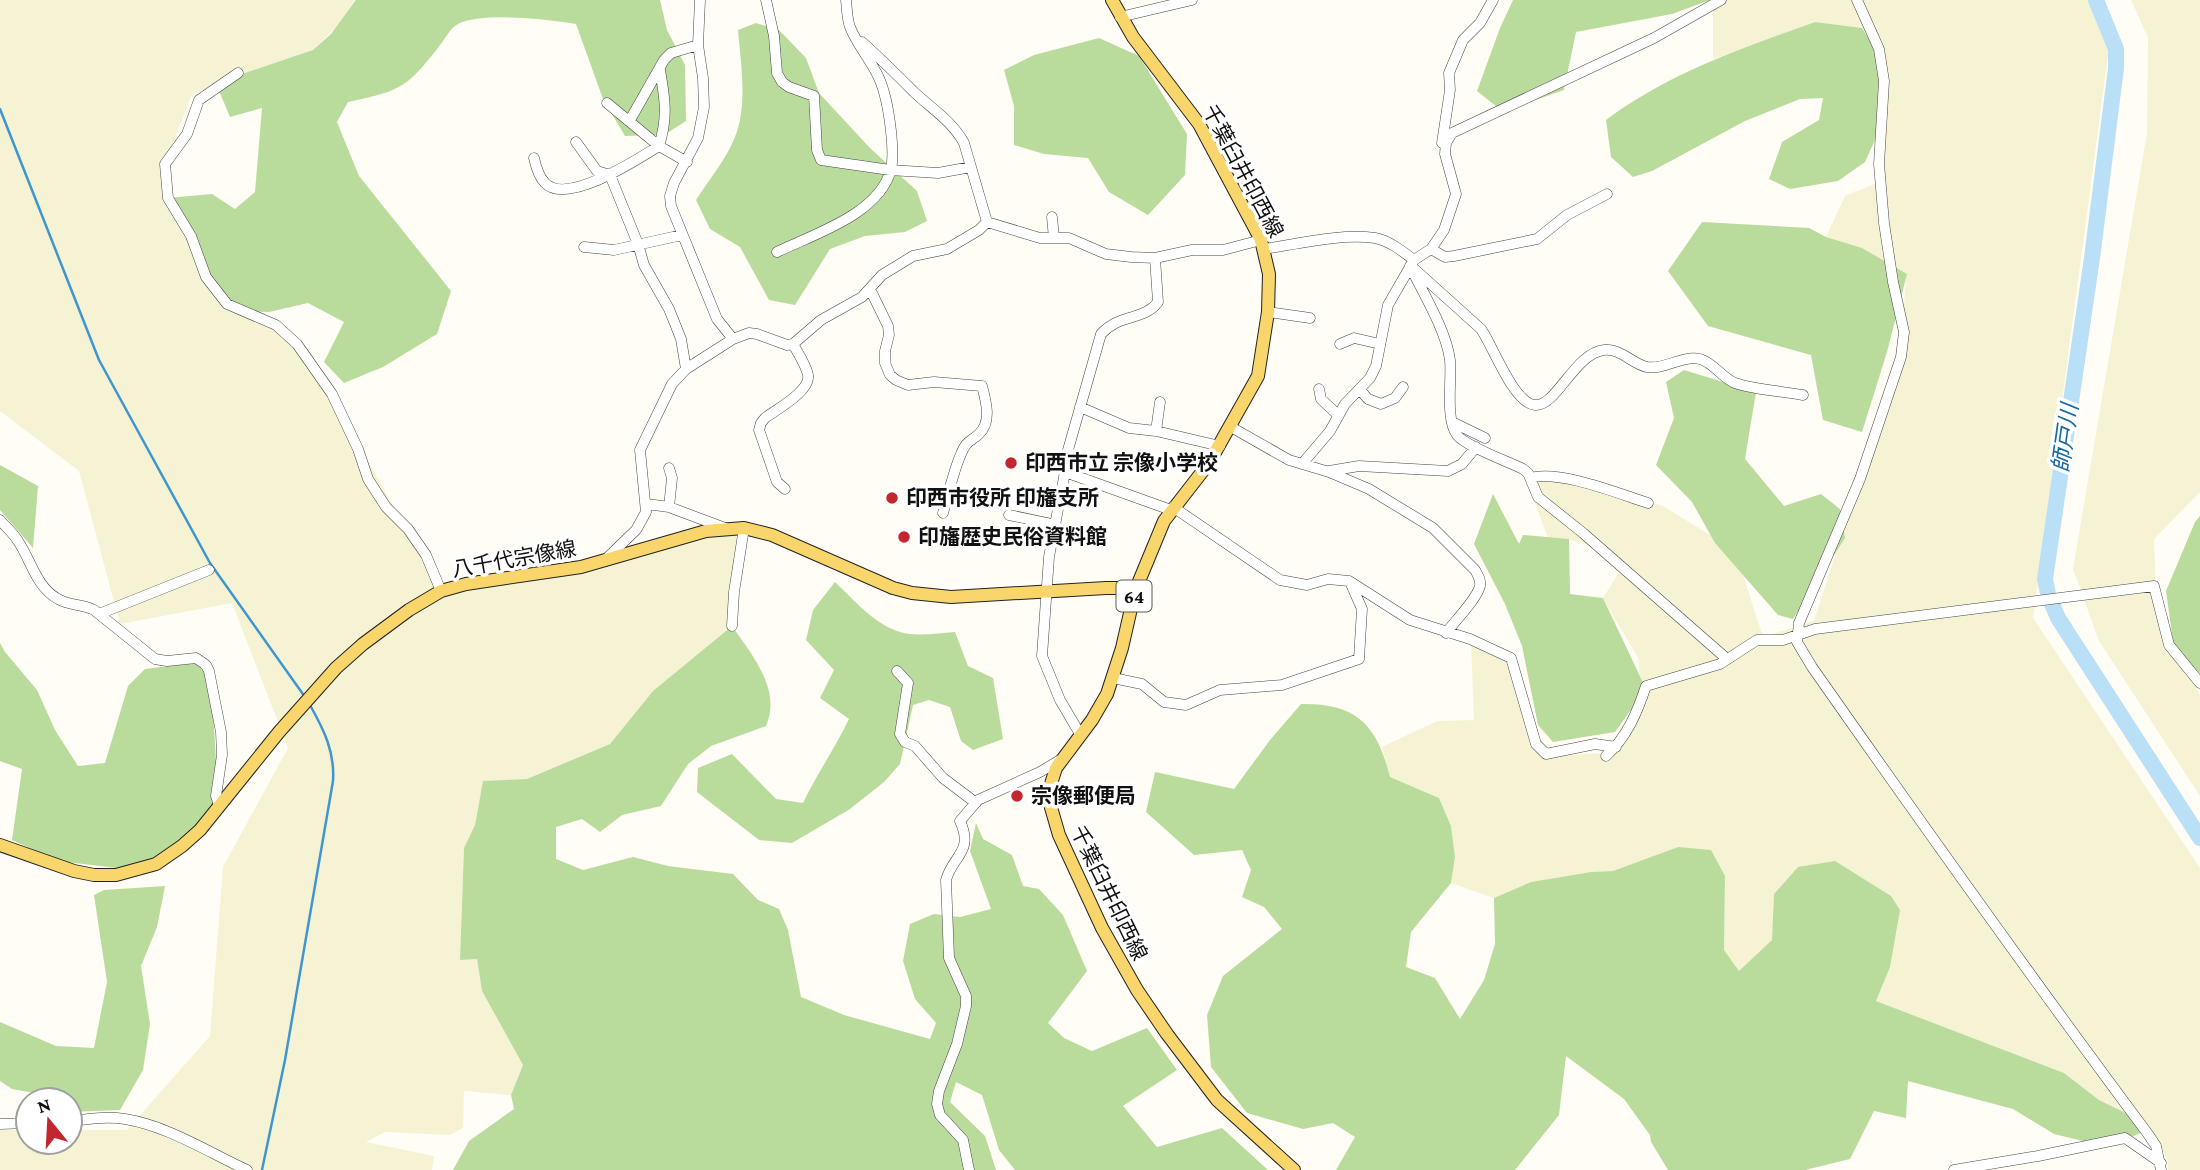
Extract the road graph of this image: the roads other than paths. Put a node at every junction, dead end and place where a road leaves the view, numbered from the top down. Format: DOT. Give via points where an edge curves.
graph roads {
  1 [pos="700,0"];
  2 [pos="766,0"];
  3 [pos="846,0"];
  4 [pos="1112,0"];
  5 [pos="1192,0"];
  6 [pos="1493,0"];
  7 [pos="1721,0"];
  8 [pos="1857,0"];
  9 [pos="1120,17"];
  10 [pos="853,33"];
  11 [pos="698,45"];
  12 [pos="660,69"];
  13 [pos="237,73"];
  14 [pos="607,103"];
  15 [pos="630,120"];
  16 [pos="576,142"];
  17 [pos="660,146"];
  18 [pos="1444,154"];
  19 [pos="534,158"];
  20 [pos="687,162"];
  21 [pos="971,167"];
  22 [pos="890,170"];
  23 [pos="610,175"];
  24 [pos="1607,194"];
  25 [pos="1052,217"];
  26 [pos="987,222"];
  27 [pos="682,235"];
  28 [pos="1054,238"];
  29 [pos="638,244"];
  30 [pos="1262,244"];
  31 [pos="584,247"];
  32 [pos="1432,249"];
  33 [pos="776,252"];
  34 [pos="1155,258"];
  35 [pos="1412,263"];
  36 [pos="870,289"];
  37 [pos="1268,312"];
  38 [pos="1310,318"];
  39 [pos="733,339"];
  40 [pos="793,344"];
  41 [pos="1340,344"];
  42 [pos="1380,344"];
  43 [pos="686,369"];
  44 [pos="1403,387"];
  45 [pos="1319,389"];
  46 [pos="1360,390"];
  47 [pos="1803,394"];
  48 [pos="1160,402"];
  49 [pos="1080,407"];
  50 [pos="1338,415"];
  51 [pos="1452,422"];
  52 [pos="1231,427"];
  53 [pos="1156,431"];
  54 [pos="1485,438"];
  55 [pos="1220,446"];
  56 [pos="1476,447"];
  57 [pos="1302,464"];
  58 [pos="669,468"];
  59 [pos="1065,472"];
  60 [pos="1329,472"];
  61 [pos="1530,478"];
  62 [pos="785,489"];
  63 [pos="1648,503"];
  64 [pos="647,504"];
  65 [pos="668,507"];
  66 [pos="1172,509"];
  67 [pos="943,513"];
  68 [pos="1009,514"];
  69 [pos="0,520"];
  70 [pos="1056,525"];
  71 [pos="725,528"];
  72 [pos="744,528"];
  73 [pos="603,562"];
  74 [pos="209,570"];
  75 [pos="1349,581"];
  76 [pos="441,591"];
  77 [pos="1135,591"];
  78 [pos="1045,592"];
  79 [pos="99,614"];
  80 [pos="732,626"];
  81 [pos="1446,633"];
  82 [pos="1798,633"];
  83 [pos="1727,659"];
  84 [pos="897,671"];
  85 [pos="1113,678"];
  86 [pos="2200,683"];
  87 [pos="1080,734"];
  88 [pos="1616,747"];
  89 [pos="1606,756"];
  90 [pos="1060,760"];
  91 [pos="976,803"];
  92 [pos="219,805"];
  93 [pos="0,845"];
  94 [pos="84,1120"];
  95 [pos="2161,1167"];
  96 [pos="247,1170"];
  97 [pos="969,1170"];
  98 [pos="1294,1170"];
  99 [pos="1954,1170"];
  1 -- 11 [label="street"];
  2 -- 22 [label="street" via="776,73 789,87 814,96 818,158"];
  3 -- 10 [label="street"];
  4 -- 9 [label="main road, 千葉臼井印西線 / 64"];
  5 -- 9 [label="street"];
  6 -- 18 [label="street" via="1463,40 1449,73"];
  7 -- 18 [label="street" via="1654,38 1460,128 1452,133"];
  8 -- 82 [label="street" via="1879,49 1884,80 1879,164 1903,344 1860,479"];
  9 -- 30 [label="main road, 千葉臼井印西線 / 64" via="1199,124"];
  10 -- 21 [label="street" via="944,116 964,143"];
  10 -- 22 [label="street" via="881,82 890,120"];
  11 -- 12 [label="street" via="671,53"];
  11 -- 20 [label="street" via="704,107"];
  12 -- 15 [label="street"];
  12 -- 17 [label="street" via="666,102"];
  13 -- 76 [label="street" via="200,100 187,134 165,164 168,198 191,236 206,277 228,304 276,325 297,344 332,394 368,478 426,555"];
  14 -- 15 [label="street"];
  15 -- 17 [label="street"];
  16 -- 23 [label="street" via="597,171"];
  17 -- 20 [label="street"];
  17 -- 23 [label="street"];
  18 -- 32 [label="street" via="1456,194"];
  19 -- 23 [label="street" via="540,176 553,188 580,186"];
  20 -- 27 [label="street" via="670,196"];
  21 -- 22 [label="street" via="937,173"];
  21 -- 26 [label="street"];
  22 -- 33 [label="street" via="868,205"];
  23 -- 29 [label="street"];
  24 -- 32 [label="street" via="1567,215 1536,239 1454,257"];
  25 -- 28 [label="street"];
  26 -- 28 [label="street"];
  26 -- 36 [label="street" via="947,249 913,256 881,275"];
  27 -- 29 [label="street"];
  27 -- 39 [label="street" via="717,319"];
  28 -- 34 [label="street" via="1077,240 1107,254"];
  29 -- 31 [label="street" via="614,250"];
  29 -- 43 [label="street" via="681,339"];
  30 -- 34 [label="street"];
  30 -- 35 [label="street" via="1377,238"];
  30 -- 37 [label="main road, 千葉臼井印西線 / 64" via="1269,274"];
  32 -- 35 [label="street"];
  34 -- 49 [label="street" via="1158,302 1147,312 1116,321 1101,334"];
  35 -- 42 [label="street" via="1384,314"];
  35 -- 47 [label="street" via="1481,329 1510,384 1528,403 1547,402 1589,355 1606,349 1645,367 1697,358 1732,382"];
  35 -- 51 [label="street" via="1450,360"];
  36 -- 40 [label="street"];
  36 -- 67 [label="street" via="888,326 884,351 890,375 901,384 982,386 988,410 985,425 960,455"];
  37 -- 38 [label="street"];
  37 -- 52 [label="main road, 千葉臼井印西線 / 64" via="1258,376"];
  39 -- 40 [label="street" via="748,333"];
  39 -- 43 [label="street"];
  40 -- 62 [label="street" via="808,381 765,418 759,430 777,481"];
  41 -- 42 [label="street" via="1354,338"];
  42 -- 46 [label="street" via="1376,366"];
  43 -- 64 [label="street" via="672,384 640,450"];
  44 -- 46 [label="street" via="1395,398 1381,404"];
  45 -- 50 [label="street" via="1321,399"];
  46 -- 50 [label="street"];
  48 -- 53 [label="street"];
  49 -- 53 [label="street" via="1129,428"];
  49 -- 59 [label="street"];
  50 -- 57 [label="street"];
  51 -- 54 [label="street"];
  51 -- 56 [label="street" via="1460,438"];
  52 -- 55 [label="main road, 千葉臼井印西線 / 64"];
  52 -- 57 [label="street"];
  53 -- 55 [label="street"];
  55 -- 66 [label="main road, 千葉臼井印西線 / 64"];
  56 -- 60 [label="street" via="1462,464 1448,471 1360,466"];
  56 -- 61 [label="street" via="1523,469"];
  57 -- 60 [label="street"];
  58 -- 65 [label="street"];
  59 -- 66 [label="street"];
  59 -- 70 [label="street"];
  60 -- 81 [label="street" via="1369,489 1433,528 1475,570 1480,586"];
  61 -- 63 [label="street" via="1584,482"];
  61 -- 83 [label="street" via="1538,497"];
  64 -- 65 [label="street"];
  64 -- 73 [label="street" via="636,530"];
  65 -- 71 [label="street"];
  66 -- 75 [label="street" via="1280,580 1307,585 1328,579"];
  66 -- 77 [label="main road, 千葉臼井印西線 / 64"];
  68 -- 70 [label="street"];
  69 -- 79 [label="street" via="18,541 48,593"];
  70 -- 78 [label="street"];
  71 -- 72 [label="main road, 八千代宗像線"];
  71 -- 73 [label="main road, 八千代宗像線"];
  72 -- 78 [label="main road, 八千代宗像線" via="772,534 912,593 951,597"];
  72 -- 80 [label="street"];
  73 -- 76 [label="main road, 八千代宗像線"];
  74 -- 79 [label="street"];
  75 -- 81 [label="street" via="1410,620"];
  75 -- 85 [label="street" via="1362,609 1359,659 1282,685 1220,690 1186,705 1164,702 1142,684"];
  76 -- 92 [label="main road, 八千代宗像線" via="409,610 336,668"];
  77 -- 78 [label="main road, 八千代宗像線"];
  77 -- 85 [label="main road, 千葉臼井印西線 / 64"];
  78 -- 87 [label="street" via="1042,656"];
  79 -- 92 [label="street" via="155,659 196,658 206,665 223,746 216,796"];
  81 -- 88 [label="street" via="1511,658 1540,750 1553,754 1595,744"];
  82 -- 83 [label="street" via="1775,641 1756,640"];
  82 -- 86 [label="street" via="2154,586 2169,645"];
  82 -- 95 [label="street" via="1797,642 1812,667 2148,1134"];
  83 -- 88 [label="street" via="1646,686 1636,716"];
  84 -- 91 [label="street" via="908,683 900,734 943,778"];
  85 -- 87 [label="main road, 千葉臼井印西線 / 64" via="1102,705"];
  87 -- 90 [label="main road, 千葉臼井印西線 / 64"];
  88 -- 89 [label="street"];
  90 -- 91 [label="street"];
  90 -- 98 [label="main road, 千葉臼井印西線 / 64" via="1050,787 1052,816 1122,966 1217,1100"];
  91 -- 97 [label="street" via="960,821 964,850 946,880 949,958 966,1006 937,1104 940,1115 963,1140"];
  92 -- 93 [label="main road, 八千代宗像線" via="200,830 170,856 116,875 74,871"];
  94 -- 96 [label="street" via="139,1122"];
  95 -- 99 [label="street" via="2125,1138"];
}
